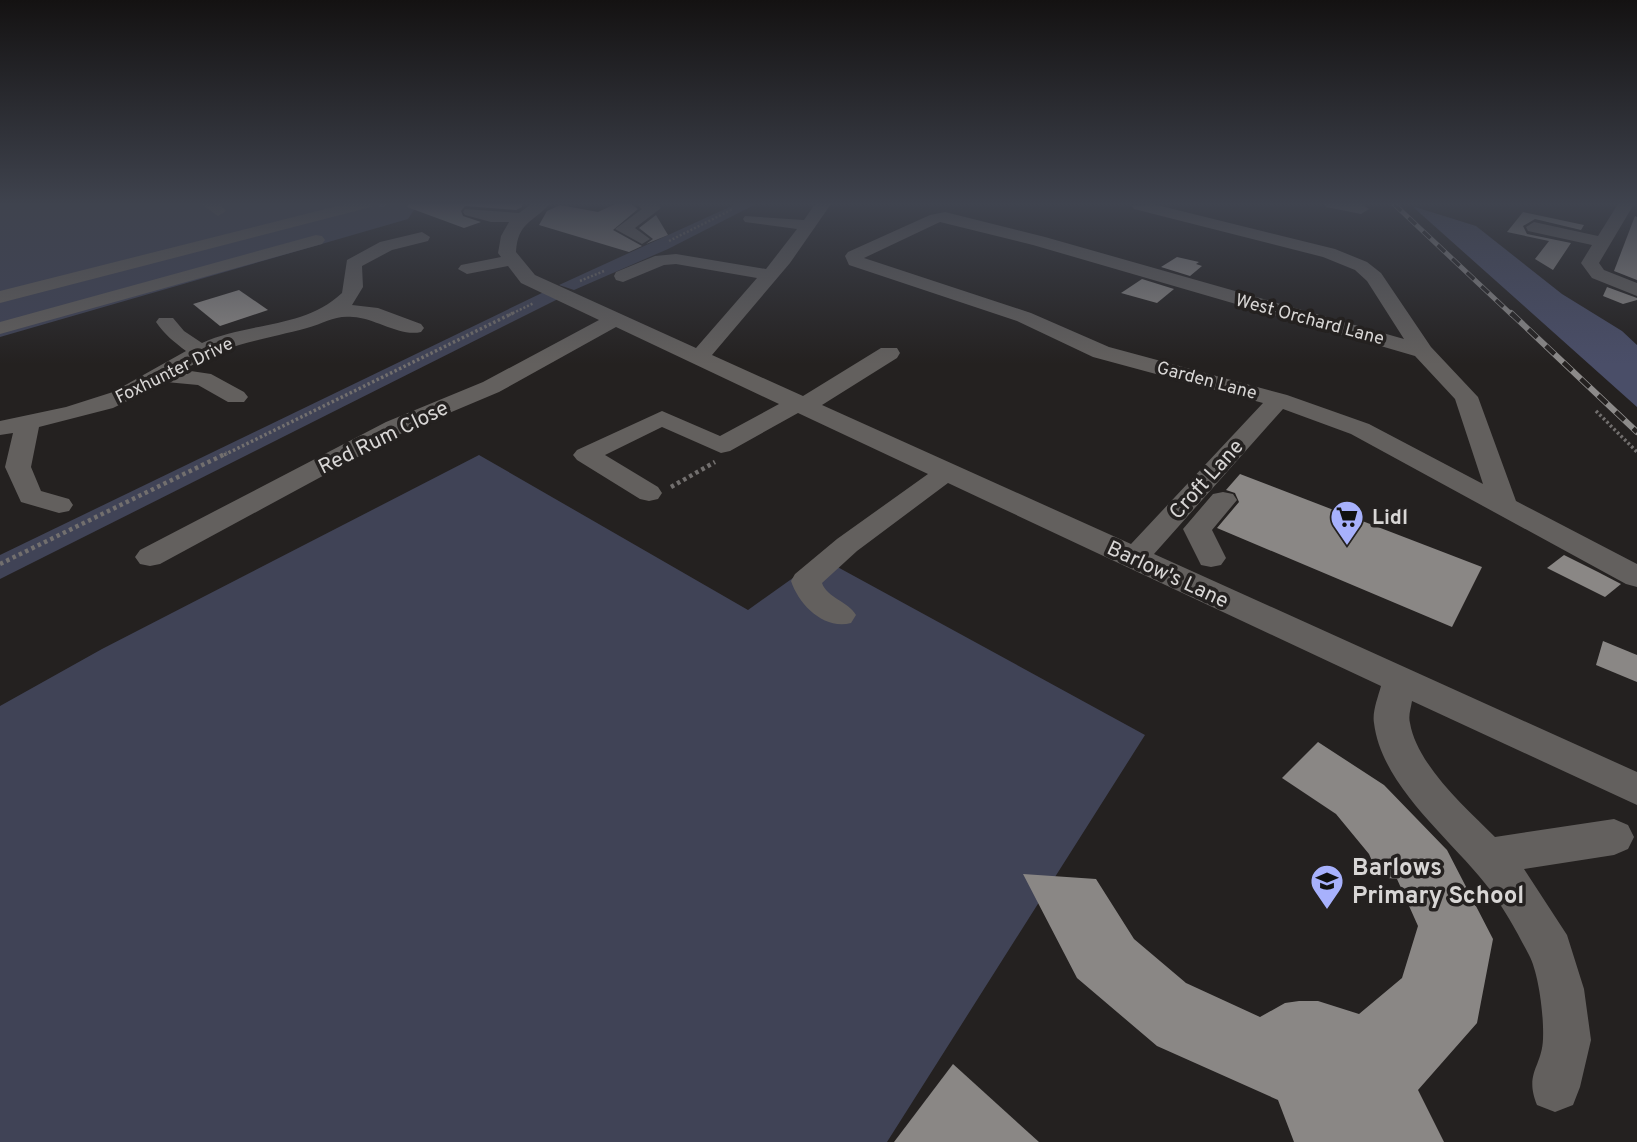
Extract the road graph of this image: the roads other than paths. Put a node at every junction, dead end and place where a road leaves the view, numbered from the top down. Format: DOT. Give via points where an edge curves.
graph roads {
  1 [pos="156,257"];
  2 [pos="254,257"];
  3 [pos="366,257"];
  4 [pos="511,257"];
  5 [pos="785,257"];
  6 [pos="854,257"];
  7 [pos="1095,257"];
  8 [pos="1340,257"];
  9 [pos="1593,257"];
  10 [pos="513,260"];
  11 [pos="467,269"];
  12 [pos="614,273"];
  13 [pos="769,275"];
  14 [pos="1637,290"];
  15 [pos="0,297"];
  16 [pos="334,309"];
  17 [pos="618,319"];
  18 [pos="166,322"];
  19 [pos="0,328"];
  20 [pos="414,328"];
  21 [pos="1423,351"];
  22 [pos="201,352"];
  23 [pos="890,353"];
  24 [pos="699,356"];
  25 [pos="162,375"];
  26 [pos="236,397"];
  27 [pos="1279,400"];
  28 [pos="802,404"];
  29 [pos="28,422"];
  30 [pos="0,428"];
  31 [pos="947,472"];
  32 [pos="649,493"];
  33 [pos="1223,500"];
  34 [pos="59,505"];
  35 [pos="1504,505"];
  36 [pos="150,557"];
  37 [pos="1212,558"];
  38 [pos="1134,559"];
  39 [pos="1637,577"];
  40 [pos="840,615"];
  41 [pos="1399,681"];
  42 [pos="1637,789"];
  43 [pos="1614,837"];
  44 [pos="1486,857"];
  45 [pos="1555,1087"];
  1 -- 15 [label="street"];
  2 -- 19 [label="street"];
  3 -- 16 [label="street, Foxhunter Drive" via="354,264 356,279 349,297"];
  4 -- 10 [label="street"];
  5 -- 13 [label="street"];
  6 -- 27 [label="street, Garden Lane" via="1024,317 1101,352"];
  7 -- 21 [label="street, West Orchard Lane"];
  8 -- 21 [label="street" via="1374,277"];
  9 -- 14 [label="street" via="1590,263 1598,274"];
  10 -- 11 [label="street"];
  10 -- 17 [label="street, Barlow's Lane" via="528,279"];
  12 -- 13 [label="street" via="676,259"];
  13 -- 24 [label="street"];
  16 -- 20 [label="street" via="371,313"];
  16 -- 22 [label="street, Foxhunter Drive" via="296,325 226,341"];
  17 -- 24 [label="street, Barlow's Lane"];
  17 -- 36 [label="street, Red Rum Close" via="491,387 395,427"];
  18 -- 22 [label="street"];
  21 -- 35 [label="street, West Orchard Lane" via="1466,397"];
  22 -- 25 [label="street, Foxhunter Drive"];
  23 -- 28 [label="street"];
  24 -- 28 [label="street, Barlow's Lane"];
  25 -- 26 [label="street" via="203,379"];
  25 -- 29 [label="street, Foxhunter Drive" via="97,406"];
  27 -- 35 [label="street, Garden Lane" via="1360,429"];
  27 -- 38 [label="street, Croft Lane"];
  28 -- 31 [label="street, Barlow's Lane"];
  28 -- 32 [label="street" via="721,446 662,418 586,455"];
  29 -- 30 [label="street, Foxhunter Drive"];
  29 -- 34 [label="street" via="18,467 30,496"];
  31 -- 38 [label="street, Barlow's Lane"];
  31 -- 40 [label="street" via="806,581 811,595"];
  33 -- 37 [label="street" via="1198,529"];
  35 -- 39 [label="street, Garden Lane"];
  38 -- 41 [label="street, Barlow's Lane"];
  41 -- 42 [label="street, Barlow's Lane"];
  41 -- 44 [label="street" via="1391,712 1397,743 1424,788"];
  43 -- 44 [label="street"];
  44 -- 45 [label="street" via="1521,899 1551,950 1567,1040"];
}
